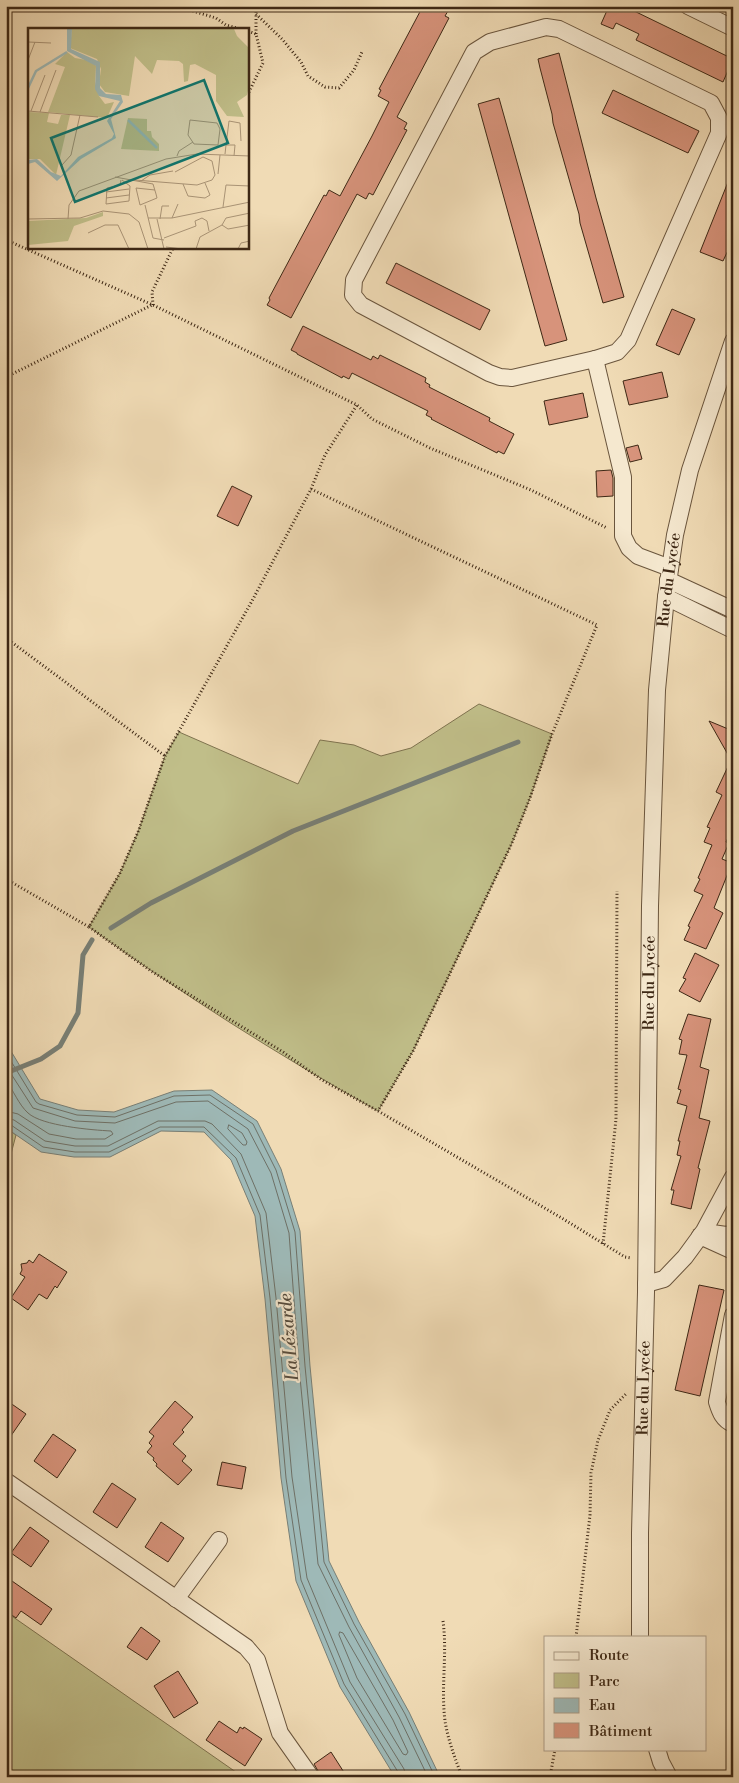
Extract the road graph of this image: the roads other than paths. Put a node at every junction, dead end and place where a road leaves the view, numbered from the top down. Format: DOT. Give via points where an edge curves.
graph roads {
  1 [pos="688,6"];
  2 [pos="733,28"];
  3 [pos="733,341"];
  4 [pos="595,359"];
  5 [pos="669,574"];
  6 [pos="666,598"];
  7 [pos="733,610"];
  8 [pos="733,630"];
  9 [pos="733,1177"];
  10 [pos="702,1234"];
  11 [pos="733,1234"];
  12 [pos="733,1251"];
  13 [pos="646,1284"];
  14 [pos="733,1314"];
  15 [pos="733,1424"];
  16 [pos="6,1481"];
  17 [pos="219,1540"];
  18 [pos="176,1599"];
  19 [pos="640,1636"];
  20 [pos="657,1750"];
  21 [pos="311,1777"];
  22 [pos="669,1777"];
  1 -- 2 [label="street"];
  3 -- 5 [label="street, Rue du Lycée" via="690,470"];
  4 -- 4 [label="street" via="512,378 500,377 364,307 353,295 354,280 474,52 490,42 546,27 559,29 711,103 719,118 719,133 628,340 617,352"];
  4 -- 5 [label="street" via="623,477 623,536 638,556"];
  5 -- 6 [label="street, Rue du Lycée"];
  5 -- 7 [label="street"];
  6 -- 8 [label="street"];
  6 -- 13 [label="street, Rue du Lycée" via="656,690"];
  9 -- 10 [label="street"];
  10 -- 11 [label="street"];
  10 -- 12 [label="street"];
  10 -- 13 [label="street" via="664,1278"];
  13 -- 19 [label="street, Rue du Lycée"];
  14 -- 15 [label="street" via="717,1402 720,1413"];
  16 -- 18 [label="street"];
  17 -- 18 [label="street"];
  18 -- 21 [label="street" via="246,1647 257,1660 280,1733"];
  20 -- 22 [label="street"];
}
